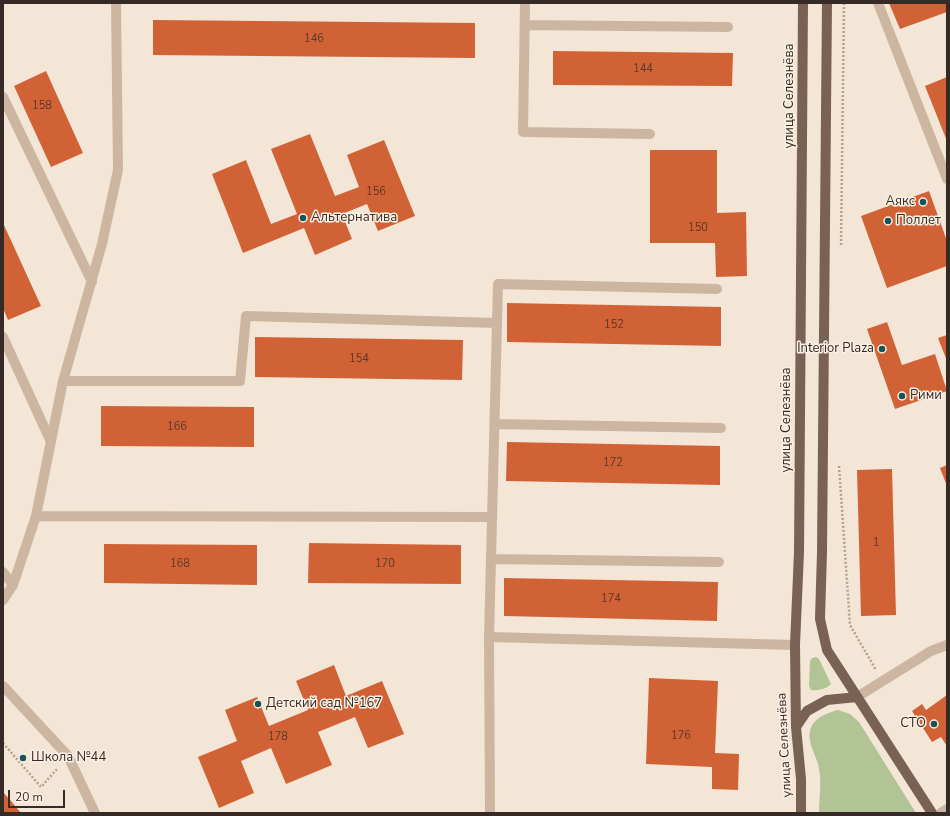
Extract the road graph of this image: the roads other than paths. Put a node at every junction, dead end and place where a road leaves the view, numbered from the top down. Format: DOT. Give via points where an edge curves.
graph roads {
  1 [pos="116,3"];
  2 [pos="525,3"];
  3 [pos="803,3"];
  4 [pos="827,3"];
  5 [pos="878,3"];
  6 [pos="525,24"];
  7 [pos="728,27"];
  8 [pos="3,97"];
  9 [pos="650,134"];
  10 [pos="947,179"];
  11 [pos="92,282"];
  12 [pos="717,289"];
  13 [pos="497,323"];
  14 [pos="3,337"];
  15 [pos="63,381"];
  16 [pos="495,424"];
  17 [pos="721,428"];
  18 [pos="51,442"];
  19 [pos="36,516"];
  20 [pos="492,517"];
  21 [pos="491,559"];
  22 [pos="719,562"];
  23 [pos="3,572"];
  24 [pos="13,585"];
  25 [pos="3,600"];
  26 [pos="489,637"];
  27 [pos="795,645"];
  28 [pos="947,645"];
  29 [pos="3,686"];
  30 [pos="856,697"];
  31 [pos="796,727"];
  32 [pos="947,809"];
  33 [pos="95,813"];
  34 [pos="490,813"];
  35 [pos="801,813"];
  36 [pos="932,813"];
  37 [pos="941,813"];
  1 -- 11 [label="lane" via="118,170"];
  2 -- 6 [label="lane"];
  3 -- 27 [label="main road, улица Селезнёва" via="799,552"];
  4 -- 30 [label="main road" via="820,619 827,650"];
  5 -- 10 [label="lane"];
  6 -- 7 [label="lane"];
  6 -- 9 [label="lane" via="524,132"];
  8 -- 11 [label="lane"];
  11 -- 15 [label="lane"];
  12 -- 13 [label="lane" via="498,284"];
  13 -- 15 [label="lane" via="246,316 240,381"];
  13 -- 16 [label="lane"];
  14 -- 18 [label="lane"];
  15 -- 18 [label="lane"];
  16 -- 17 [label="lane"];
  16 -- 20 [label="lane"];
  18 -- 19 [label="lane"];
  19 -- 20 [label="lane"];
  19 -- 24 [label="lane"];
  20 -- 21 [label="lane"];
  21 -- 22 [label="lane"];
  21 -- 26 [label="lane"];
  23 -- 24 [label="lane"];
  24 -- 25 [label="lane"];
  26 -- 27 [label="lane"];
  26 -- 34 [label="lane"];
  27 -- 31 [label="main road, улица Селезнёва"];
  28 -- 30 [label="lane" via="931,651"];
  29 -- 33 [label="lane" via="68,756"];
  30 -- 31 [label="main road" via="827,700 807,711"];
  30 -- 36 [label="main road"];
  31 -- 35 [label="main road, улица Селезнёва"];
  32 -- 37 [label="lane"];
}
